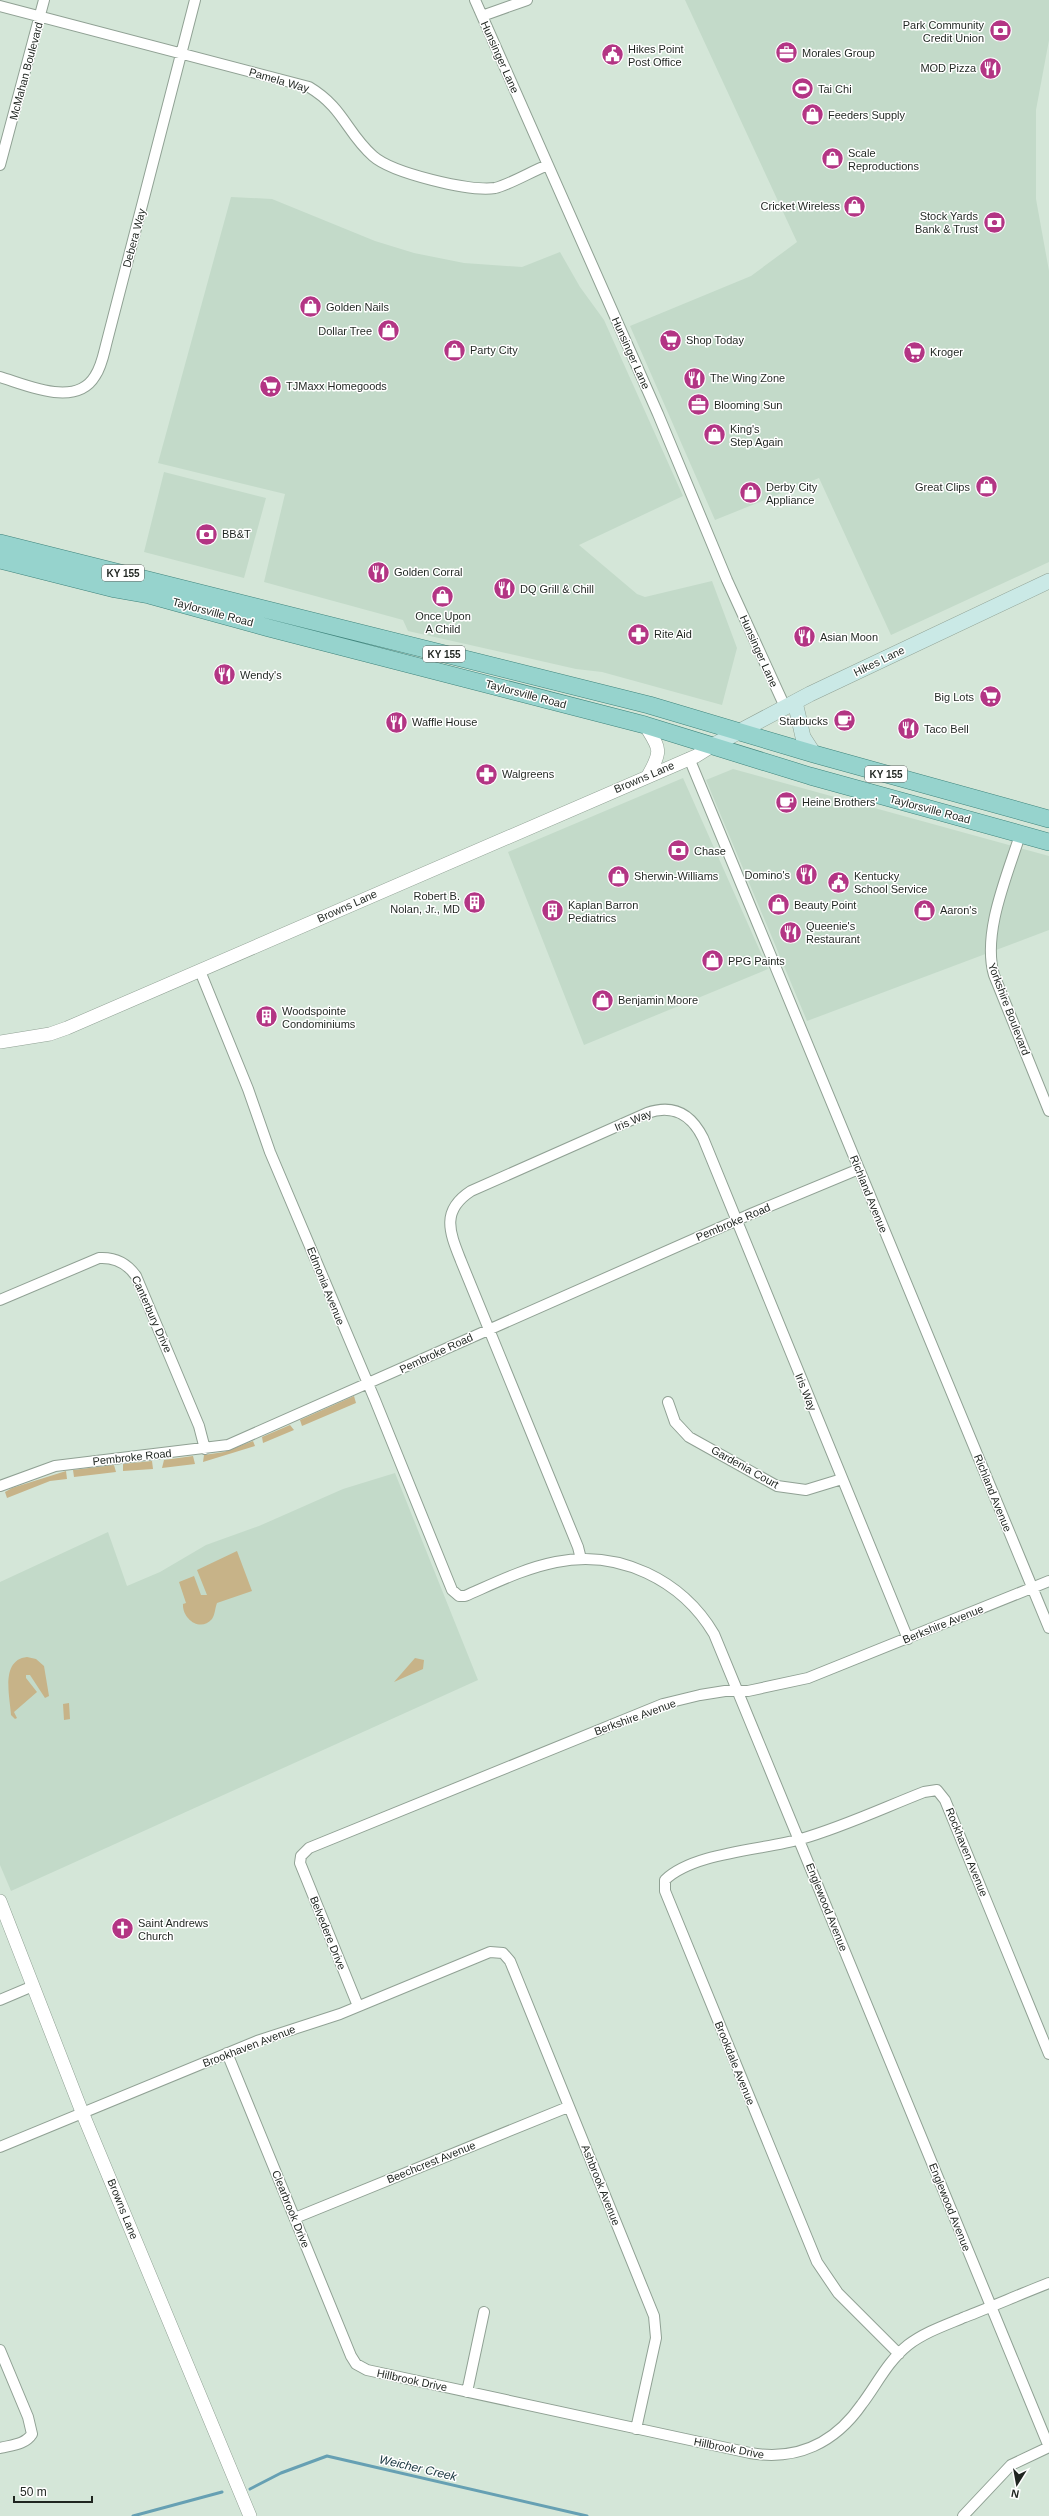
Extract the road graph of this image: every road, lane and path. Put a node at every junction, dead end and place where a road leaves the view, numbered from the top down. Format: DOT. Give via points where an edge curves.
graph roads {
  1 [pos="44,0"];
  2 [pos="195,0"];
  3 [pos="475,0"];
  4 [pos="527,0"];
  5 [pos="506,4"];
  6 [pos="0,6"];
  7 [pos="482,16"];
  8 [pos="40,17"];
  9 [pos="182,54"];
  10 [pos="548,164"];
  11 [pos="0,165"];
  12 [pos="0,378"];
  13 [pos="0,543"];
  14 [pos="0,560"];
  15 [pos="1049,581"];
  16 [pos="790,705"];
  17 [pos="644,725"];
  18 [pos="738,732"];
  19 [pos="712,746"];
  20 [pos="814,754"];
  21 [pos="690,758"];
  22 [pos="649,774"];
  23 [pos="1049,819"];
  24 [pos="1020,835"];
  25 [pos="1049,842"];
  26 [pos="200,971"];
  27 [pos="0,1042"];
  28 [pos="1049,1111"];
  29 [pos="859,1169"];
  30 [pos="736,1220"];
  31 [pos="0,1300"];
  32 [pos="489,1329"];
  33 [pos="368,1384"];
  34 [pos="668,1402"];
  35 [pos="205,1448"];
  36 [pos="842,1478"];
  37 [pos="0,1486"];
  38 [pos="580,1559"];
  39 [pos="1049,1580"];
  40 [pos="1032,1587"];
  41 [pos="459,1596"];
  42 [pos="1049,1628"];
  43 [pos="908,1638"];
  44 [pos="739,1691"];
  45 [pos="799,1840"];
  46 [pos="300,1859"];
  47 [pos="0,1901"];
  48 [pos="500,1952"];
  49 [pos="33,1986"];
  50 [pos="0,2000"];
  51 [pos="358,2006"];
  52 [pos="227,2053"];
  53 [pos="1049,2054"];
  54 [pos="568,2107"];
  55 [pos="82,2112"];
  56 [pos="0,2147"];
  57 [pos="295,2218"];
  58 [pos="1049,2283"];
  59 [pos="990,2307"];
  60 [pos="484,2312"];
  61 [pos="0,2350"];
  62 [pos="899,2354"];
  63 [pos="356,2364"];
  64 [pos="467,2392"];
  65 [pos="636,2428"];
  66 [pos="1049,2447"];
  67 [pos="0,2448"];
  68 [pos="250,2516"];
  69 [pos="963,2516"];
  1 -- 8 [label="street, McMahan Boulevard"];
  2 -- 9 [label="street, Debera Way"];
  3 -- 7 [label="street, Hunsinger Lane"];
  4 -- 5 [label="street"];
  5 -- 7 [label="street"];
  6 -- 8 [label="street, Pamela Way"];
  7 -- 10 [label="street, Hunsinger Lane"];
  8 -- 9 [label="street, Pamela Way"];
  8 -- 11 [label="street, McMahan Boulevard"];
  9 -- 10 [label="street, Pamela Way" via="308,88 332,103 373,156 403,171 478,190 496,188"];
  9 -- 12 [label="street, Debera Way" via="96,376 83,388 66,393"];
  10 -- 16 [label="street, Hunsinger Lane" via="658,414 727,580"];
  13 -- 18 [label="main road, Taylorsville Road / KY 155" via="649,705"];
  14 -- 17 [label="main road, Taylorsville Road / KY 155" via="215,612"];
  15 -- 16 [label="main road, Hikes Lane"];
  16 -- 18 [label="main road, Hikes Lane"];
  16 -- 20 [label="main road" via="803,737"];
  17 -- 19 [label="main road, Taylorsville Road / KY 155"];
  17 -- 22 [label="street" via="659,751 659,757"];
  18 -- 19 [label="main road, Hikes Lane"];
  18 -- 20 [label="main road, Taylorsville Road / KY 155"];
  19 -- 21 [label="street, Browns Lane"];
  19 -- 24 [label="main road, Taylorsville Road / KY 155"];
  20 -- 23 [label="main road, Taylorsville Road / KY 155"];
  21 -- 22 [label="street, Browns Lane"];
  21 -- 29 [label="street, Richland Avenue"];
  22 -- 26 [label="street, Browns Lane"];
  24 -- 25 [label="main road, Taylorsville Road / KY 155"];
  24 -- 28 [label="street, Yorkshire Boulevard" via="998,909 990,953 994,975"];
  26 -- 27 [label="street, Browns Lane" via="67,1028"];
  26 -- 33 [label="street, Edmonia Avenue" via="248,1089 270,1152"];
  29 -- 30 [label="street, Pembroke Road"];
  29 -- 40 [label="street, Richland Avenue"];
  30 -- 32 [label="street, Pembroke Road"];
  30 -- 32 [label="street, Iris Way" via="703,1138 692,1120 672,1110 647,1113 471,1191 457,1202 451,1214 450,1234"];
  30 -- 36 [label="street, Iris Way"];
  31 -- 35 [label="street, Canterbury Drive" via="99,1258 114,1259 127,1265 136,1276 199,1426"];
  32 -- 33 [label="street, Pembroke Road"];
  32 -- 38 [label="street, Iris Way" via="578,1547"];
  33 -- 35 [label="street, Pembroke Road" via="228,1444"];
  33 -- 41 [label="street, Edmonia Avenue" via="452,1590"];
  34 -- 36 [label="street, Gardenia Court" via="675,1422 689,1437 777,1486 806,1490"];
  35 -- 37 [label="street, Pembroke Road" via="55,1466"];
  36 -- 43 [label="street, Iris Way"];
  38 -- 41 [label="street, Englewood Avenue" via="541,1566"];
  38 -- 44 [label="street, Englewood Avenue" via="603,1560 635,1568 678,1592 708,1625"];
  39 -- 40 [label="street, Berkshire Avenue"];
  40 -- 42 [label="street, Richland Avenue"];
  40 -- 43 [label="street, Berkshire Avenue"];
  43 -- 44 [label="street, Berkshire Avenue" via="808,1678"];
  44 -- 45 [label="street, Englewood Avenue"];
  44 -- 46 [label="street, Berkshire Avenue" via="700,1694 663,1704 309,1848 303,1852"];
  45 -- 53 [label="street, Rockhaven Avenue" via="924,1792 937,1790 945,1800"];
  45 -- 59 [label="street, Englewood Avenue"];
  45 -- 62 [label="street, Brookdale Avenue" via="723,1855 677,1871 665,1880 664,1885 817,2262 838,2293"];
  46 -- 51 [label="street, Belvedere Drive" via="303,1873"];
  47 -- 49 [label="street, Browns Lane"];
  48 -- 51 [label="street, Brookhaven Avenue" via="490,1952"];
  48 -- 54 [label="street, Ashbrook Avenue" via="510,1961"];
  49 -- 50 [label="street"];
  49 -- 55 [label="street, Browns Lane"];
  51 -- 52 [label="street, Brookhaven Avenue"];
  52 -- 55 [label="street, Brookhaven Avenue"];
  52 -- 57 [label="street, Clearbrook Drive"];
  54 -- 57 [label="street, Beechcrest Avenue"];
  54 -- 65 [label="street, Ashbrook Avenue" via="654,2316 656,2338"];
  55 -- 56 [label="street, Brookhaven Avenue"];
  55 -- 68 [label="street, Browns Lane"];
  57 -- 63 [label="street, Clearbrook Drive"];
  58 -- 59 [label="street, Hillbrook Drive"];
  59 -- 62 [label="street, Hillbrook Drive" via="932,2331 908,2345"];
  59 -- 66 [label="street, Englewood Avenue"];
  60 -- 64 [label="street"];
  61 -- 67 [label="street" via="28,2417 32,2434 29,2439 20,2443"];
  62 -- 65 [label="street, Hillbrook Drive" via="879,2377 851,2419 832,2436 804,2451 763,2456"];
  63 -- 64 [label="street, Hillbrook Drive" via="367,2370"];
  64 -- 65 [label="street, Hillbrook Drive"];
  66 -- 69 [label="street" via="1011,2465"];
}
